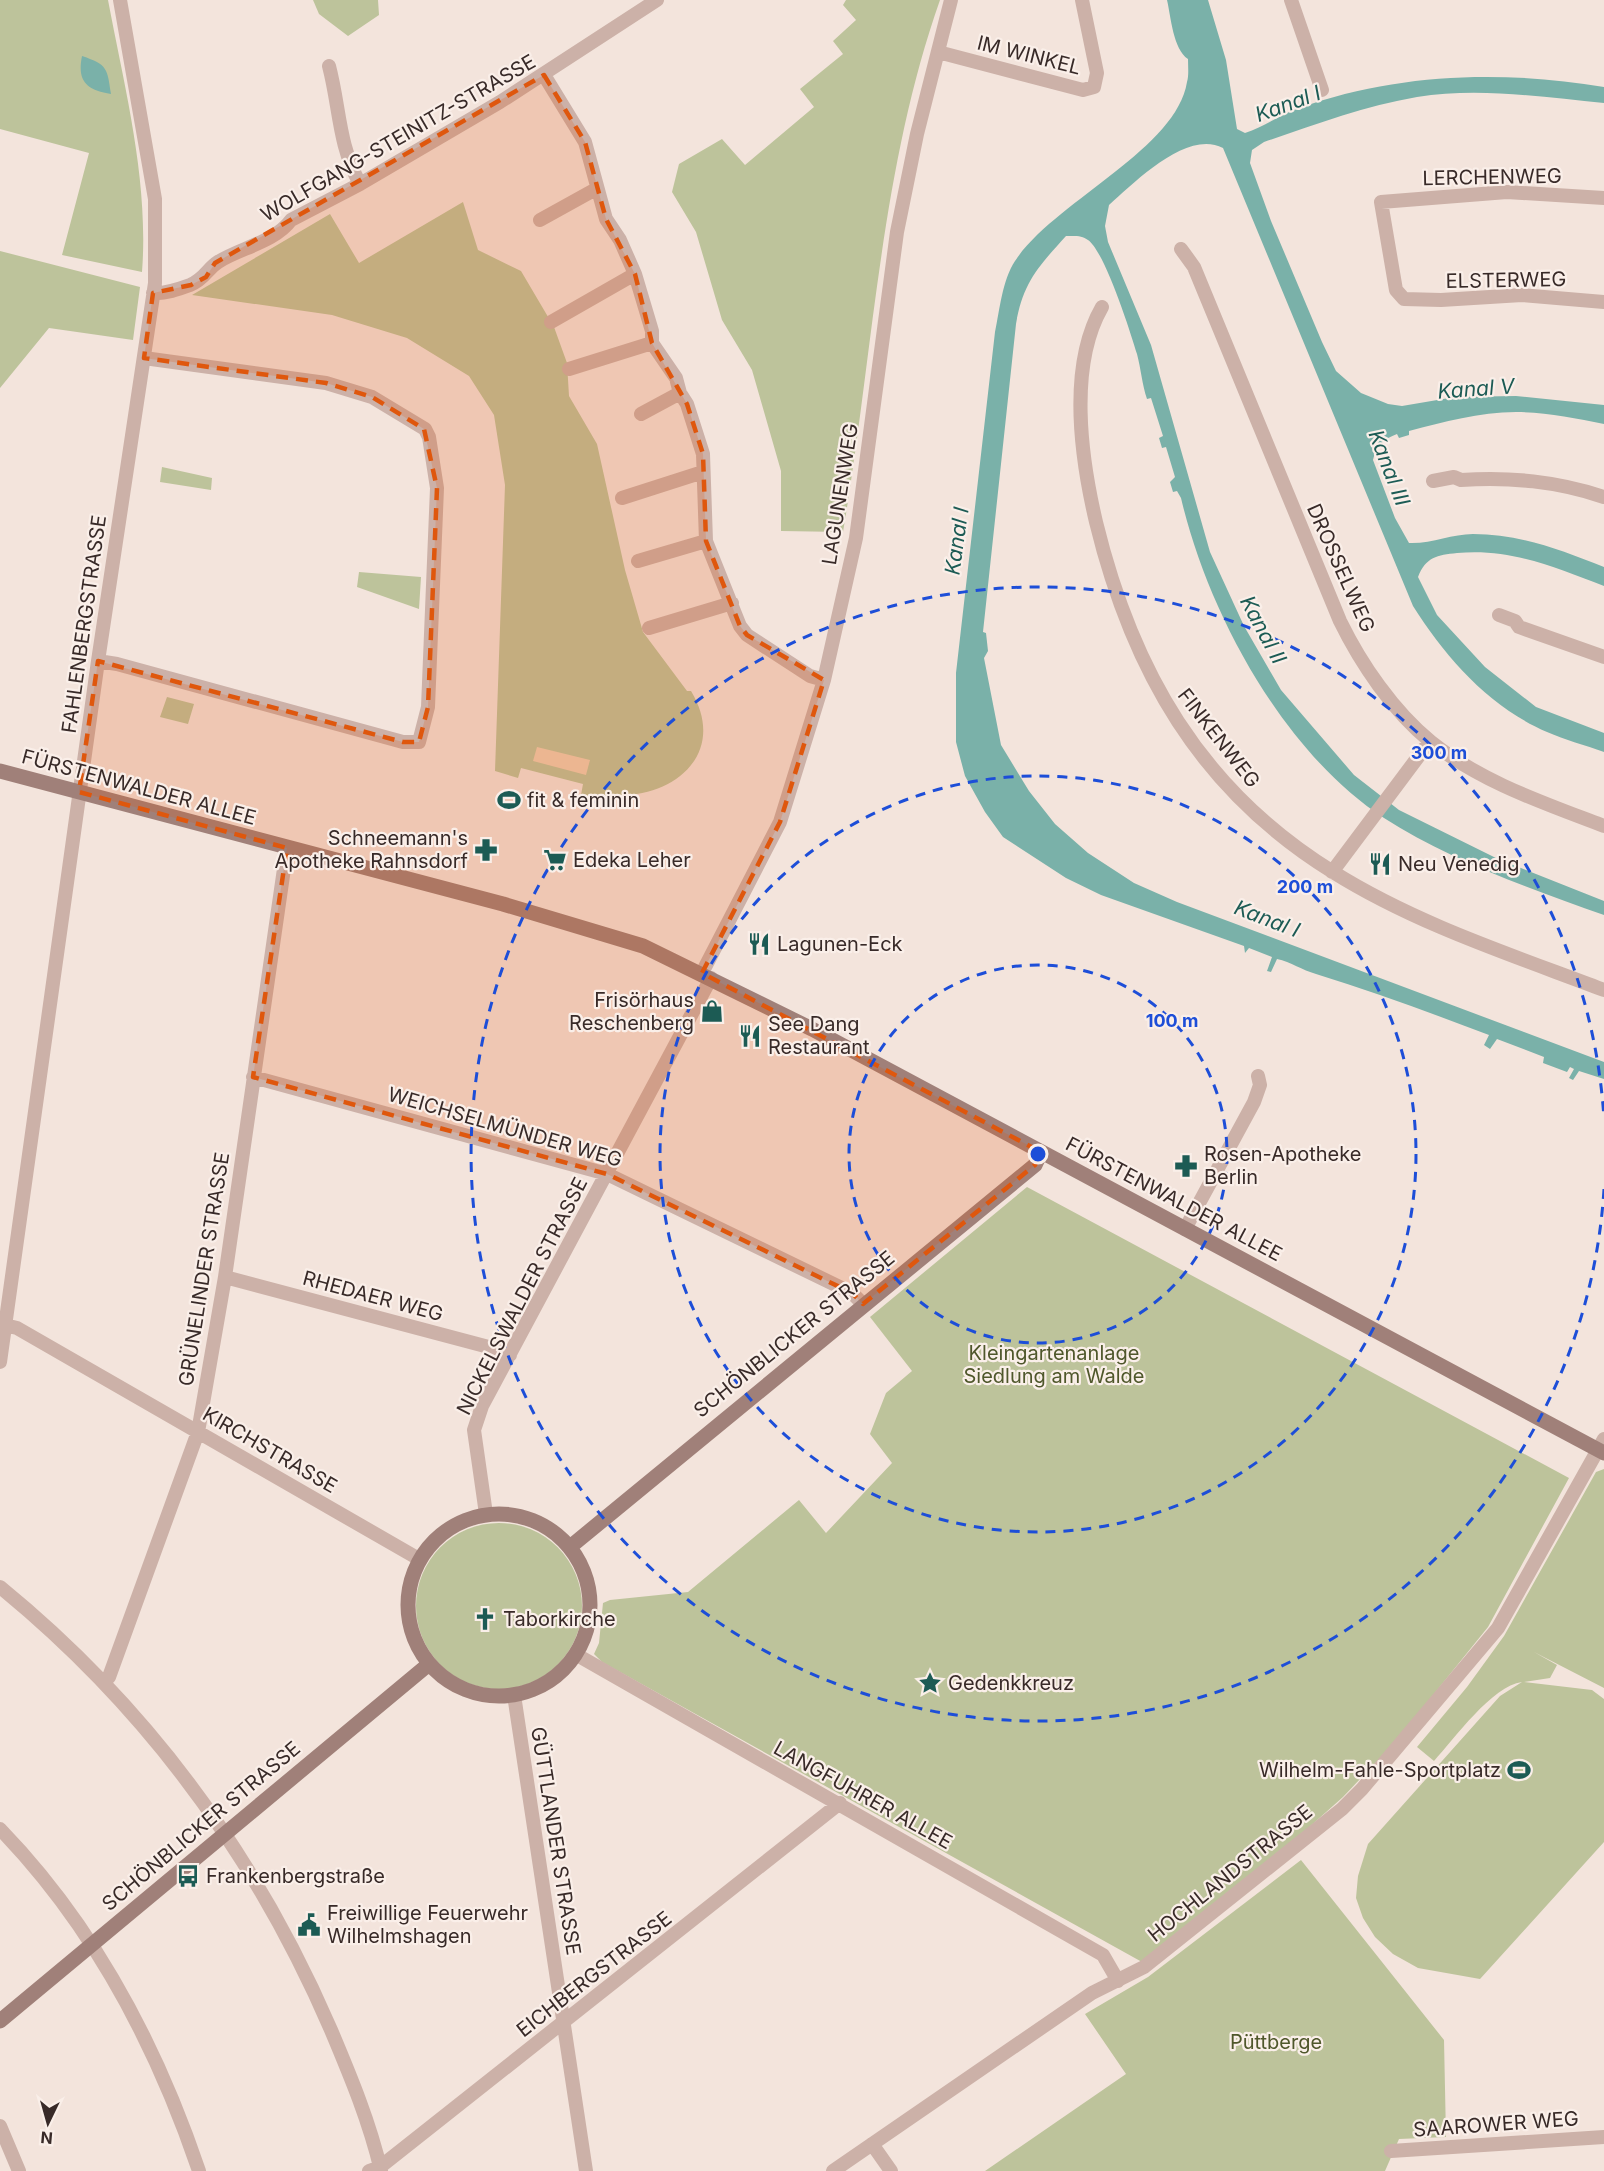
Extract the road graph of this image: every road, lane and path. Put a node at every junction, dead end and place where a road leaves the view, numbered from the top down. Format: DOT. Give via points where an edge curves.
graph roads {
  1 [pos="120,0"];
  2 [pos="657,0"];
  3 [pos="951,0"];
  4 [pos="1082,0"];
  5 [pos="1291,0"];
  6 [pos="938,52"];
  7 [pos="329,66"];
  8 [pos="544,75"];
  9 [pos="1322,90"];
  10 [pos="360,184"];
  11 [pos="596,189"];
  12 [pos="1604,198"];
  13 [pos="540,220"];
  14 [pos="1181,249"];
  15 [pos="635,274"];
  16 [pos="153,292"];
  17 [pos="1409,301"];
  18 [pos="1604,302"];
  19 [pos="1102,307"];
  20 [pos="551,322"];
  21 [pos="652,343"];
  22 [pos="144,358"];
  23 [pos="569,369"];
  24 [pos="680,393"];
  25 [pos="641,414"];
  26 [pos="703,472"];
  27 [pos="1432,481"];
  28 [pos="1604,497"];
  29 [pos="622,498"];
  30 [pos="706,541"];
  31 [pos="638,561"];
  32 [pos="732,603"];
  33 [pos="1499,615"];
  34 [pos="649,628"];
  35 [pos="1604,657"];
  36 [pos="98,661"];
  37 [pos="824,680"];
  38 [pos="1430,741"];
  39 [pos="0,771"];
  40 [pos="79,792"];
  41 [pos="1604,826"];
  42 [pos="287,848"];
  43 [pos="1332,872"];
  44 [pos="707,975"];
  45 [pos="1604,990"];
  46 [pos="1258,1076"];
  47 [pos="253,1077"];
  48 [pos="1041,1152"];
  49 [pos="607,1174"];
  50 [pos="1185,1229"];
  51 [pos="225,1277"];
  52 [pos="864,1304"];
  53 [pos="5,1325"];
  54 [pos="510,1355"];
  55 [pos="0,1362"];
  56 [pos="198,1432"];
  57 [pos="1602,1447"];
  58 [pos="486,1514"];
  59 [pos="570,1546"];
  60 [pos="419,1559"];
  61 [pos="0,1587"];
  62 [pos="577,1656"];
  63 [pos="429,1664"];
  64 [pos="104,1682"];
  65 [pos="514,1695"];
  66 [pos="840,1803"];
  67 [pos="0,1829"];
  68 [pos="227,1833"];
  69 [pos="92,1944"];
  70 [pos="1118,1980"];
  71 [pos="0,2021"];
  72 [pos="564,2023"];
  73 [pos="0,2126"];
  74 [pos="1604,2137"];
  75 [pos="872,2144"];
  76 [pos="1391,2151"];
  77 [pos="376,2170"];
  78 [pos="19,2171"];
  79 [pos="199,2171"];
  80 [pos="586,2171"];
  81 [pos="833,2171"];
  82 [pos="891,2171"];
  1 -- 16 [label="street, FAHLENBERGSTRASSE" via="156,199"];
  2 -- 8 [label="street, WOLFGANG-STEINITZ-STRASSE"];
  3 -- 6 [label="street, LAGUNENWEG"];
  4 -- 6 [label="street, IM WINKEL" via="1096,73 1094,87 1083,90"];
  5 -- 9 [label="street"];
  6 -- 37 [label="street, LAGUNENWEG" via="898,222 856,538"];
  7 -- 10 [label="street" via="347,155"];
  8 -- 10 [label="street, WOLFGANG-STEINITZ-STRASSE"];
  8 -- 11 [label="street" via="585,142"];
  10 -- 16 [label="street, WOLFGANG-STEINITZ-STRASSE" via="324,200 250,247 236,251 191,285"];
  11 -- 13 [label="street"];
  11 -- 15 [label="street" via="606,219"];
  12 -- 17 [label="street, LERCHENWEG" via="1508,192 1381,202 1396,290"];
  14 -- 38 [label="street, DROSSELWEG" via="1194,267 1345,632 1371,673"];
  15 -- 20 [label="street"];
  15 -- 21 [label="street"];
  16 -- 22 [label="street, FAHLENBERGSTRASSE"];
  17 -- 18 [label="street, ELSTERWEG" via="1522,295"];
  19 -- 43 [label="street, FINKENWEG" via="1083,358 1085,461 1099,534 1135,645 1165,704 1217,774 1264,821"];
  21 -- 23 [label="street"];
  21 -- 24 [label="street" via="676,378"];
  22 -- 36 [label="street, FAHLENBERGSTRASSE"];
  22 -- 36 [label="street" via="326,383 372,397 425,429 437,488 428,707 419,742 404,742"];
  24 -- 25 [label="street"];
  24 -- 26 [label="street" via="700,444"];
  26 -- 29 [label="street"];
  26 -- 30 [label="street"];
  27 -- 28 [label="street" via="1454,477 1521,480 1570,486"];
  30 -- 31 [label="street"];
  30 -- 32 [label="street"];
  32 -- 34 [label="street"];
  32 -- 37 [label="street" via="747,635 810,676"];
  33 -- 35 [label="street" via="1515,621 1519,627"];
  36 -- 40 [label="street, FAHLENBERGSTRASSE"];
  37 -- 44 [label="street, LAGUNENWEG" via="780,822"];
  38 -- 41 [label="street, DROSSELWEG" via="1510,789"];
  38 -- 43 [label="street"];
  39 -- 40 [label="street, FÜRSTENWALDER ALLEE"];
  40 -- 42 [label="street, FÜRSTENWALDER ALLEE"];
  40 -- 53 [label="street, FAHLENBERGSTRASSE"];
  42 -- 44 [label="street, FÜRSTENWALDER ALLEE" via="576,925 643,946"];
  42 -- 47 [label="street, GRÜNELINDER STRASSE"];
  43 -- 45 [label="street, FINKENWEG" via="1424,919"];
  44 -- 48 [label="street, FÜRSTENWALDER ALLEE"];
  44 -- 49 [label="street, NICKELSWALDER STRASSE"];
  46 -- 50 [label="street" via="1260,1085 1254,1102"];
  47 -- 49 [label="street, WEICHSELMÜNDER WEG"];
  47 -- 51 [label="street, GRÜNELINDER STRASSE"];
  48 -- 50 [label="street, FÜRSTENWALDER ALLEE"];
  48 -- 52 [label="street, SCHÖNBLICKER STRASSE" via="1035,1165"];
  49 -- 52 [label="street, WEICHSELMÜNDER WEG" via="852,1293"];
  49 -- 54 [label="street, NICKELSWALDER STRASSE"];
  50 -- 57 [label="street, FÜRSTENWALDER ALLEE"];
  51 -- 54 [label="street, RHEDAER WEG"];
  51 -- 56 [label="street, GRÜNELINDER STRASSE"];
  52 -- 59 [label="street, SCHÖNBLICKER STRASSE"];
  53 -- 55 [label="street, FAHLENBERGSTRASSE"];
  53 -- 56 [label="street, KIRCHSTRASSE" via="17,1328"];
  54 -- 58 [label="street, NICKELSWALDER STRASSE" via="482,1406 474,1431"];
  56 -- 60 [label="street, KIRCHSTRASSE"];
  56 -- 64 [label="street, GRÜNELINDER STRASSE"];
  57 -- 70 [label="street, HOCHLANDSTRASSE" via="1498,1628 1362,1789 1144,1967"];
  58 -- 59 [label="street" via="519,1516 537,1522"];
  58 -- 60 [label="street" via="447,1532"];
  59 -- 62 [label="street" via="582,1564 591,1608"];
  60 -- 63 [label="street" via="410,1585 410,1628"];
  61 -- 64 [label="street"];
  62 -- 65 [label="street" via="549,1682"];
  62 -- 66 [label="street, LANGFUHRER ALLEE"];
  63 -- 65 [label="street" via="444,1678 475,1693"];
  63 -- 68 [label="street, SCHÖNBLICKER STRASSE"];
  64 -- 68 [label="street" via="178,1768"];
  65 -- 72 [label="street, GÜTTLANDER STRASSE"];
  66 -- 70 [label="street, LANGFUHRER ALLEE" via="1103,1955"];
  66 -- 72 [label="street, EICHBERGSTRASSE"];
  67 -- 69 [label="street" via="44,1879"];
  68 -- 69 [label="street, SCHÖNBLICKER STRASSE"];
  68 -- 77 [label="street" via="274,1912 318,2001 353,2085"];
  69 -- 71 [label="street, SCHÖNBLICKER STRASSE"];
  69 -- 79 [label="street" via="156,2061"];
  70 -- 75 [label="street, HOCHLANDSTRASSE" via="1092,1993"];
  72 -- 77 [label="street, EICHBERGSTRASSE"];
  72 -- 80 [label="street, GÜTTLANDER STRASSE"];
  73 -- 78 [label="street"];
  74 -- 76 [label="street, SAAROWER WEG"];
  75 -- 81 [label="street, HOCHLANDSTRASSE"];
  75 -- 82 [label="street"];
}
